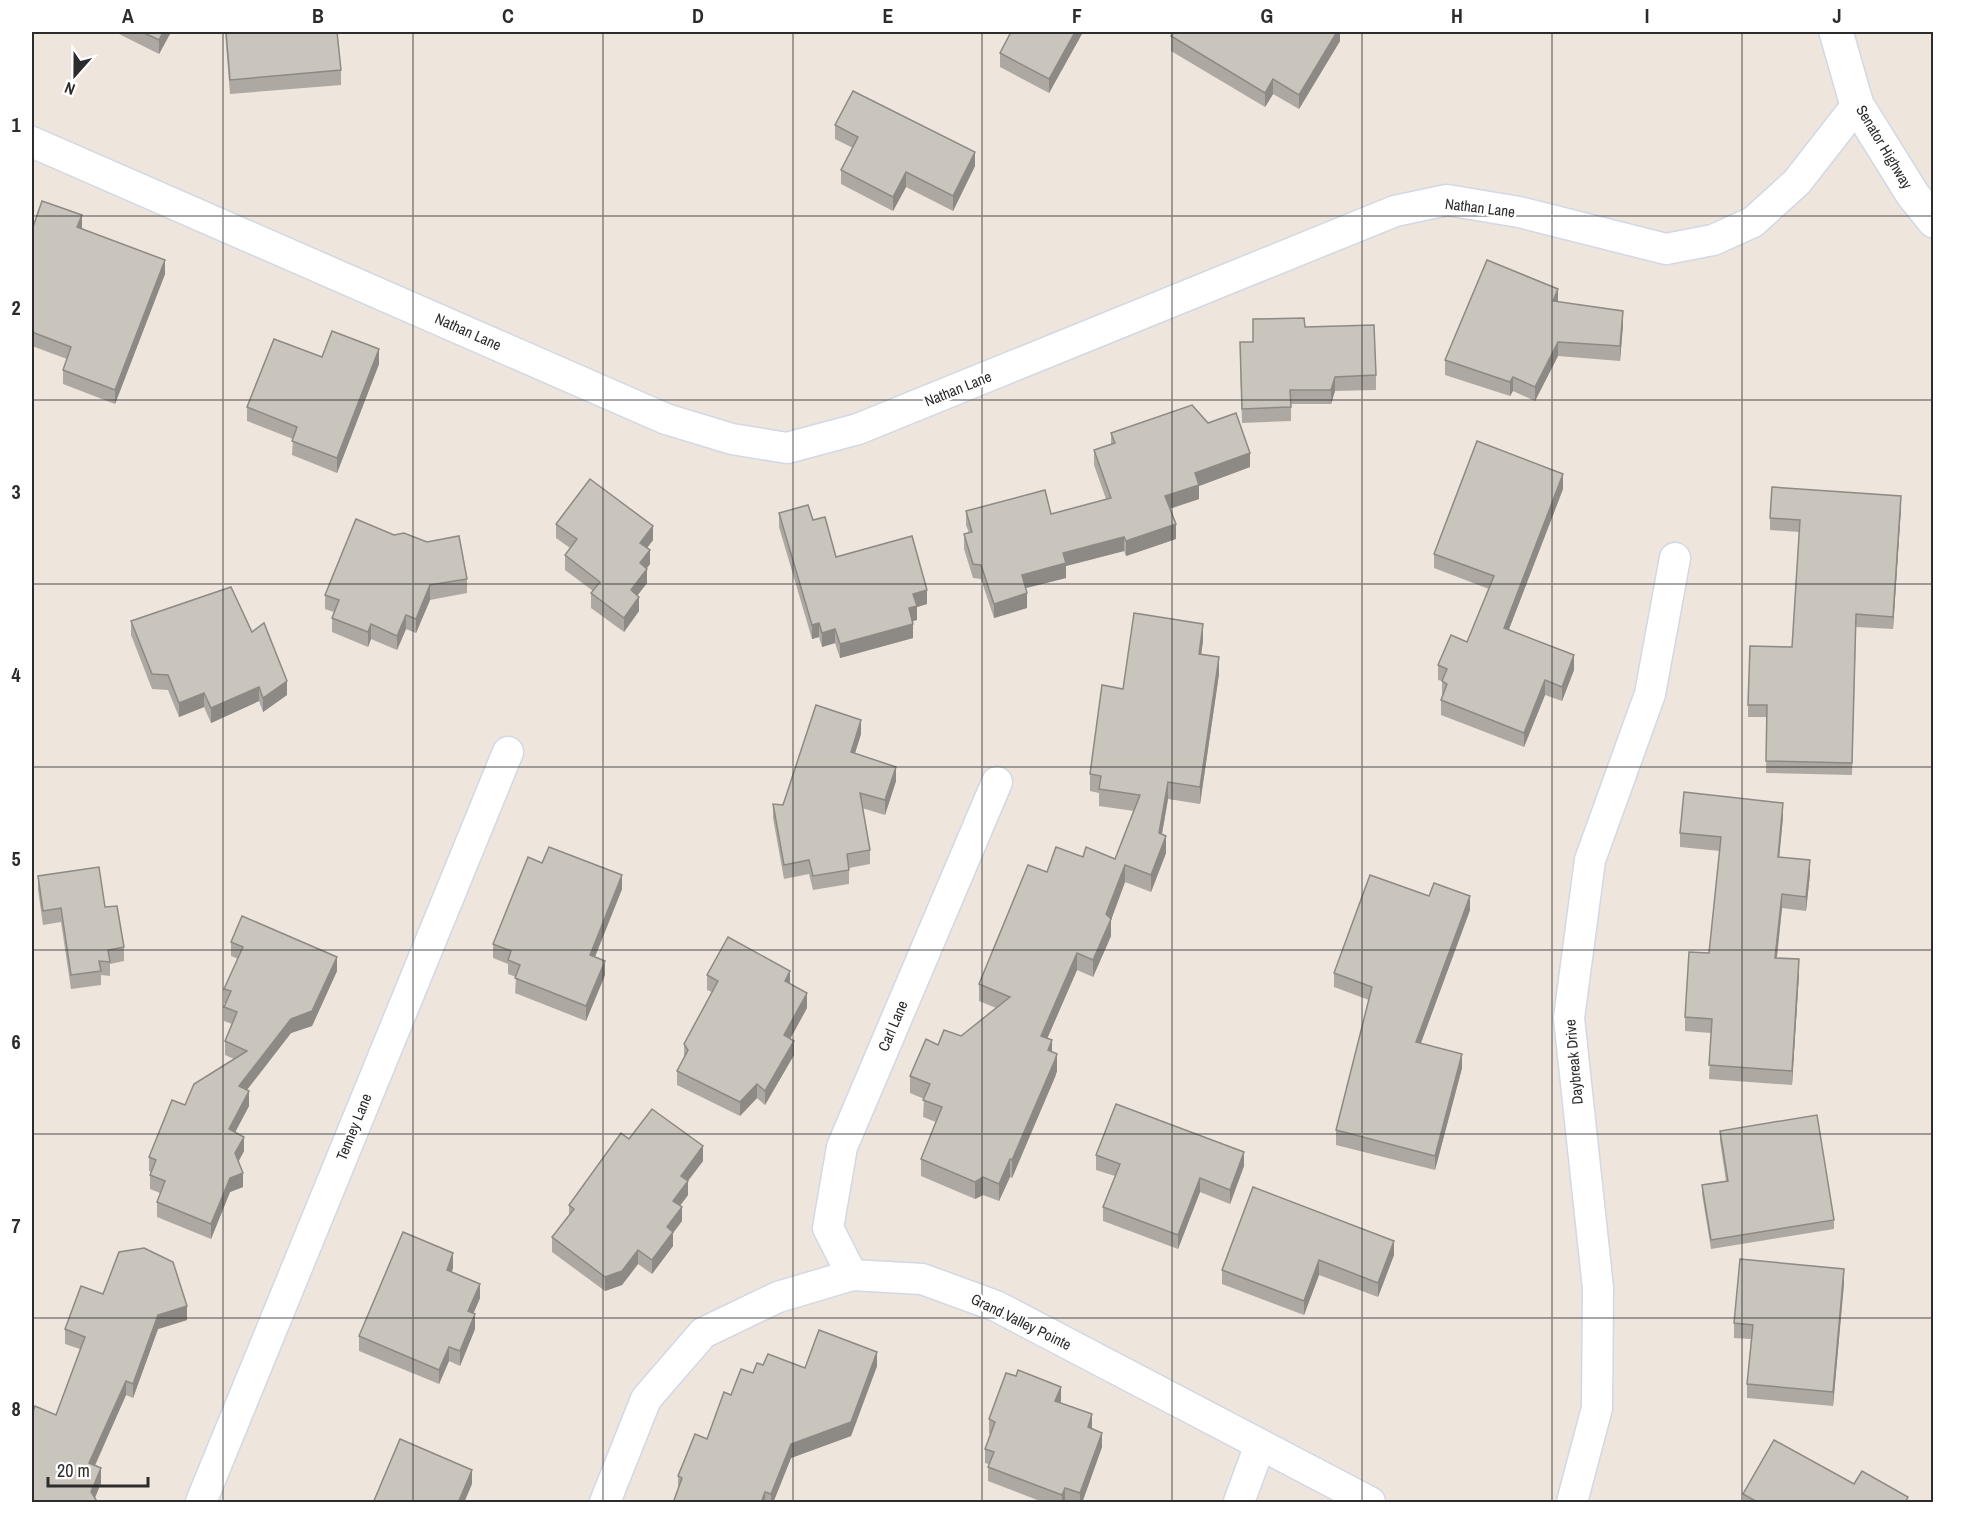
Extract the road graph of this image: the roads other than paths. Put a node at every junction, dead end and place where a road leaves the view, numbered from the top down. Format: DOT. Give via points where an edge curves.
graph roads {
  1 [pos="1836,32"];
  2 [pos="1857,105"];
  3 [pos="32,142"];
  4 [pos="1934,221"];
  5 [pos="1675,558"];
  6 [pos="508,752"];
  7 [pos="997,782"];
  8 [pos="852,1275"];
  9 [pos="1260,1445"];
  10 [pos="201,1503"];
  11 [pos="605,1503"];
  12 [pos="1239,1503"];
  13 [pos="1370,1503"];
  14 [pos="1572,1503"];
  1 -- 2 [label="street, Senator Highway"];
  2 -- 3 [label="street, Nathan Lane" via="1797,182 1752,222 1713,240 1666,249 1519,212 1447,200 1395,211 858,429 787,447 732,439 666,419"];
  2 -- 4 [label="street, Senator Highway" via="1913,195"];
  5 -- 14 [label="street, Daybreak Drive" via="1650,694 1590,860 1569,1018 1598,1288 1597,1408"];
  6 -- 10 [label="street, Tenney Lane"];
  7 -- 8 [label="street, Carl Lane" via="842,1147 828,1228"];
  8 -- 9 [label="street, Grand Valley Pointe" via="922,1279 996,1306"];
  8 -- 11 [label="street, Grand Valley Pointe" via="778,1297 703,1333 646,1400"];
  9 -- 12 [label="street"];
  9 -- 13 [label="street, Grand Valley Pointe"];
}
